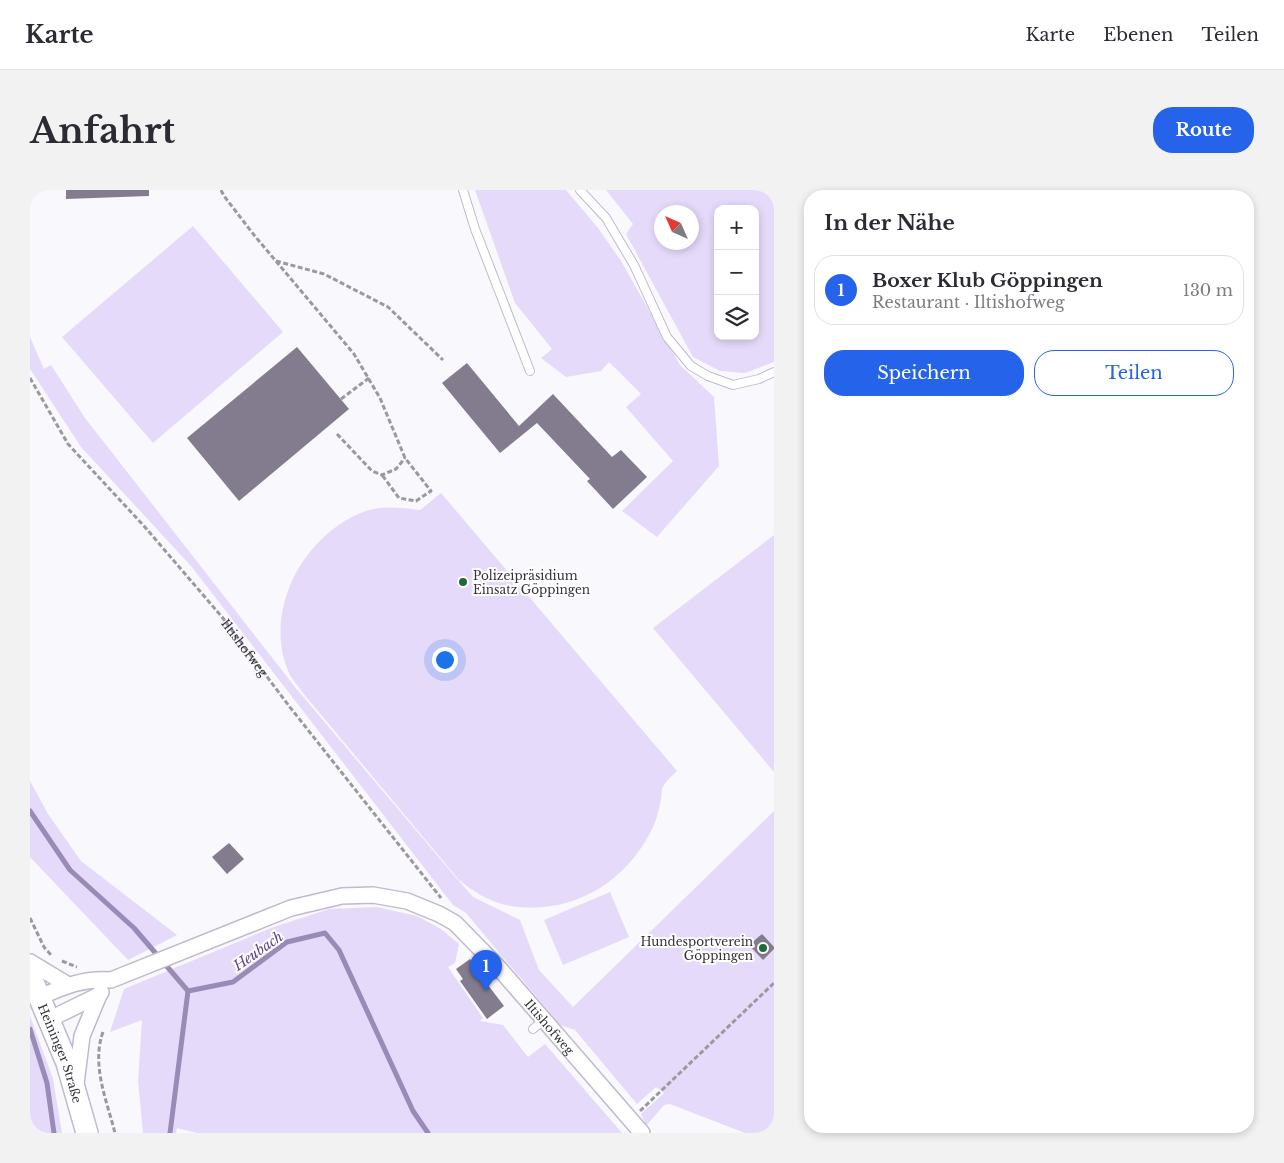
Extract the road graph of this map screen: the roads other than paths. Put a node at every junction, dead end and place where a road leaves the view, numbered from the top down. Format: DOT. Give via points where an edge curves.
graph roads {
  1 [pos="463,190"];
  2 [pos="580,190"];
  3 [pos="530,370"];
  4 [pos="774,372"];
  5 [pos="30,962"];
  6 [pos="30,975"];
  7 [pos="117,978"];
  8 [pos="68,985"];
  9 [pos="99,995"];
  10 [pos="40,997"];
  11 [pos="50,1020"];
  12 [pos="76,1091"];
  13 [pos="86,1133"];
  14 [pos="642,1133"];
  1 -- 3 [label="lane"];
  2 -- 4 [label="lane" via="606,218 634,265 668,337 691,366 732,385"];
  5 -- 8 [label="street"];
  6 -- 10 [label="main road, Heininger Straße"];
  7 -- 8 [label="street, Iltishofweg"];
  7 -- 9 [label="street, Iltishofweg"];
  7 -- 14 [label="street, Iltishofweg" via="291,908 342,896 373,895 407,901 454,923 499,968 539,1024"];
  8 -- 10 [label="street, Iltishofweg"];
  9 -- 11 [label="street, Iltishofweg"];
  9 -- 12 [label="street" via="82,1036"];
  10 -- 11 [label="main road, Heininger Straße"];
  11 -- 12 [label="main road, Heininger Straße"];
  12 -- 13 [label="main road, Heininger Straße"];
}
